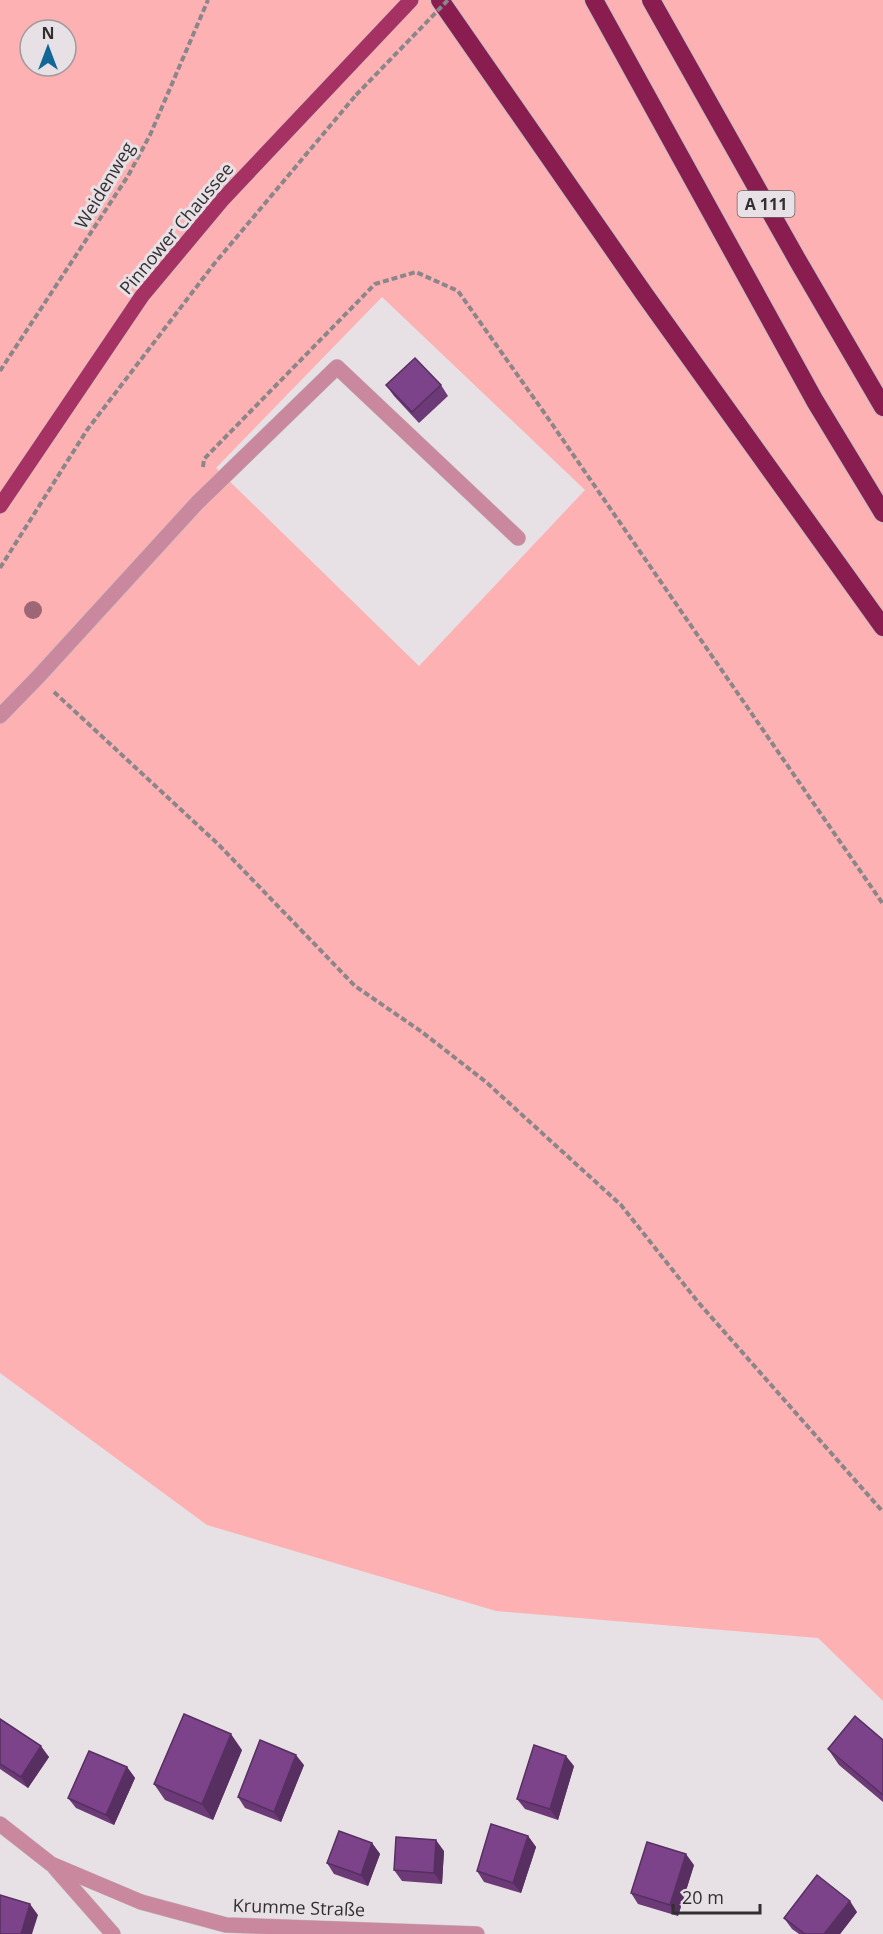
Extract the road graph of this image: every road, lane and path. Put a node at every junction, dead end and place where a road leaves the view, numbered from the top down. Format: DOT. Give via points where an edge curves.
graph roads {
  1 [pos="208,0"];
  2 [pos="411,0"];
  3 [pos="440,0"];
  4 [pos="448,0"];
  5 [pos="594,0"];
  6 [pos="651,0"];
  7 [pos="0,371"];
  8 [pos="883,407"];
  9 [pos="197,503"];
  10 [pos="0,506"];
  11 [pos="883,513"];
  12 [pos="518,538"];
  13 [pos="0,568"];
  14 [pos="883,627"];
  15 [pos="38,677"];
  16 [pos="0,716"];
  17 [pos="883,904"];
  18 [pos="883,1512"];
  19 [pos="0,1824"];
  20 [pos="51,1864"];
  21 [pos="224,1929"];
  22 [pos="113,1934"];
  23 [pos="477,1934"];
  1 -- 7 [label="path, Weidenweg" via="150,135 128,176"];
  2 -- 10 [label="main road, Pinnower Chaussee" via="223,199 142,296"];
  3 -- 14 [label="highway"];
  4 -- 13 [label="path, bridge" via="356,95 214,264 87,430"];
  5 -- 11 [label="highway" via="816,402"];
  6 -- 8 [label="highway, A 111"];
  9 -- 12 [label="street" via="337,367"];
  9 -- 15 [label="street"];
  9 -- 17 [label="path" via="204,459 375,284 416,272 458,291"];
  15 -- 16 [label="street"];
  15 -- 18 [label="path" via="218,844 355,986 486,1082 621,1205 698,1302"];
  19 -- 20 [label="street, Krumme Straße"];
  20 -- 21 [label="street, Krumme Straße" via="141,1902"];
  20 -- 22 [label="street"];
  21 -- 23 [label="street, Krumme Straße"];
}
